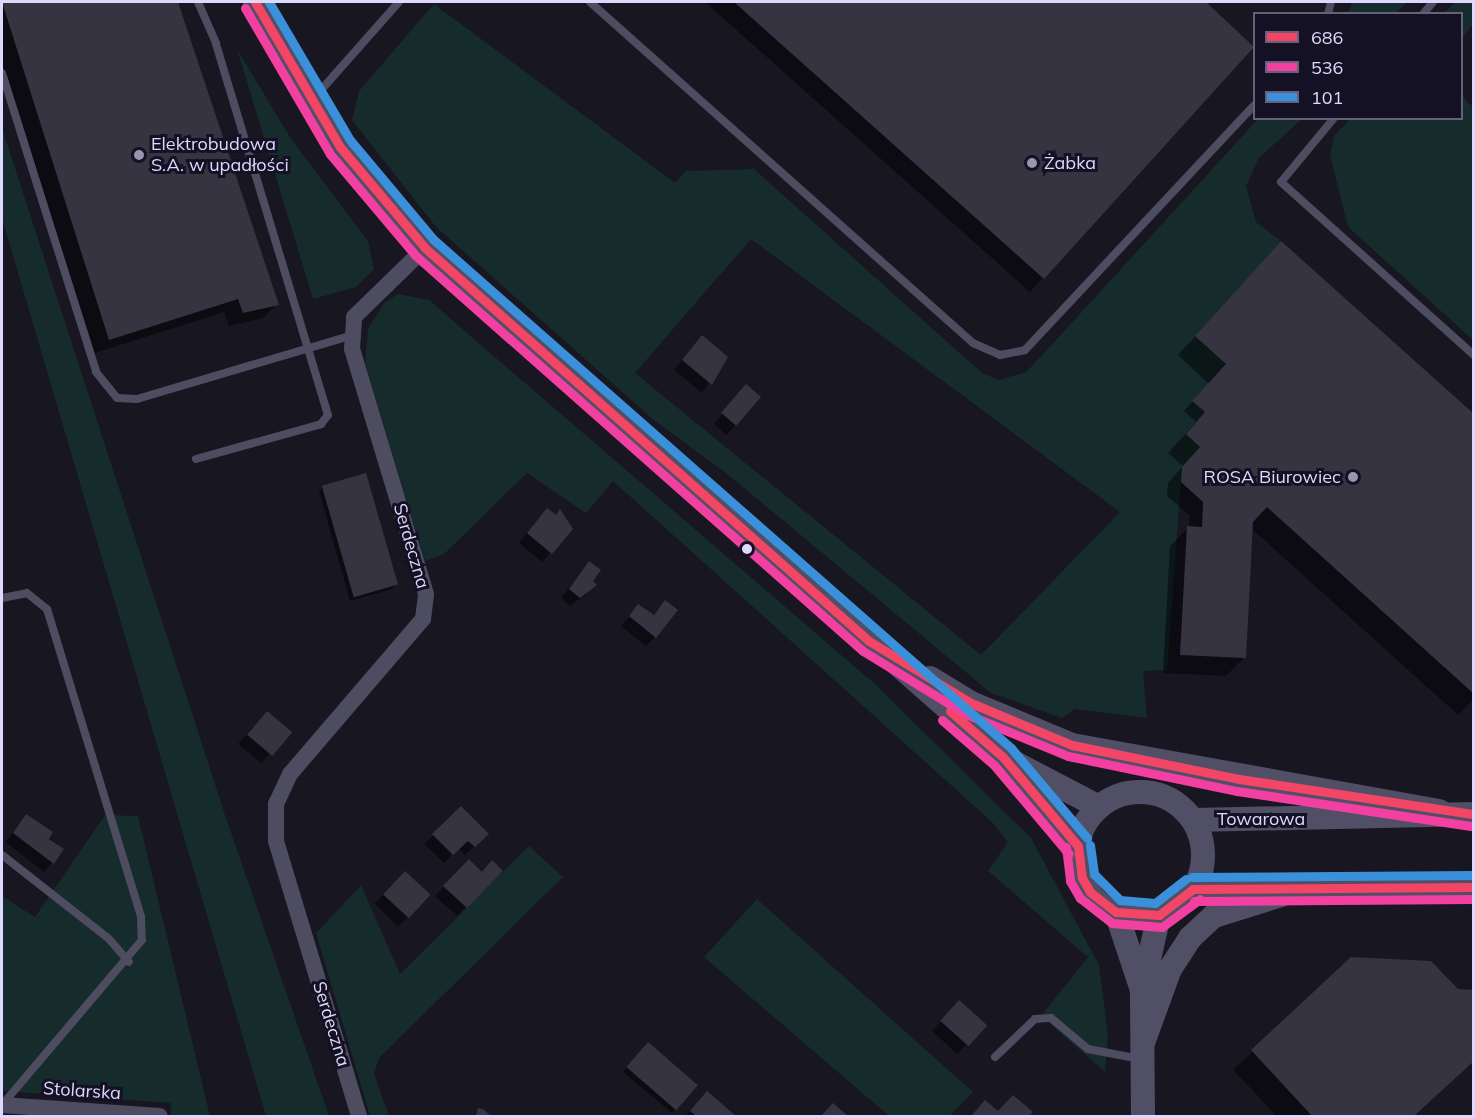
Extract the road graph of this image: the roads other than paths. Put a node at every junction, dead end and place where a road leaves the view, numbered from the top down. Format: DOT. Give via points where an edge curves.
graph roads {
  1 [pos="198,2"];
  2 [pos="255,2"];
  3 [pos="399,2"];
  4 [pos="590,2"];
  5 [pos="2,73"];
  6 [pos="312,101"];
  7 [pos="1253,106"];
  8 [pos="1332,120"];
  9 [pos="425,248"];
  10 [pos="353,335"];
  11 [pos="309,348"];
  12 [pos="1473,356"];
  13 [pos="196,459"];
  14 [pos="2,598"];
  15 [pos="869,641"];
  16 [pos="1003,757"];
  17 [pos="1099,807"];
  18 [pos="1440,811"];
  19 [pos="1473,814"];
  20 [pos="1192,819"];
  21 [pos="1078,846"];
  22 [pos="2,855"];
  23 [pos="1473,887"];
  24 [pos="1193,889"];
  25 [pos="1298,890"];
  26 [pos="1116,912"];
  27 [pos="1159,915"];
  28 [pos="129,962"];
  29 [pos="1142,990"];
  30 [pos="1143,1051"];
  31 [pos="995,1058"];
  32 [pos="2,1105"];
  33 [pos="160,1116"];
  34 [pos="359,1116"];
  35 [pos="1143,1116"];
  1 -- 11 [label="lane" via="216,43"];
  2 -- 6 [label="street"];
  3 -- 6 [label="lane"];
  4 -- 7 [label="lane" via="973,344 1000,355 1025,350"];
  5 -- 11 [label="lane" via="96,372 117,398 137,399"];
  6 -- 9 [label="street" via="340,147"];
  8 -- 12 [label="lane" via="1281,182"];
  9 -- 10 [label="street, Serdeczna" via="354,317"];
  9 -- 15 [label="street"];
  10 -- 11 [label="lane"];
  10 -- 34 [label="street, Serdeczna" via="352,349 425,602 423,619 290,774 276,804 276,841"];
  11 -- 13 [label="lane" via="327,404 321,424"];
  14 -- 28 [label="lane" via="27,593 47,609 141,916 142,940"];
  15 -- 16 [label="street"];
  15 -- 18 [label="street" via="971,704 1072,745"];
  16 -- 17 [label="street"];
  16 -- 21 [label="street"];
  17 -- 20 [label="street" via="1114,797 1149,792 1181,806"];
  17 -- 21 [label="street"];
  18 -- 19 [label="street, Towarowa"];
  18 -- 20 [label="street, Towarowa" via="1342,819"];
  20 -- 24 [label="street" via="1203,855"];
  21 -- 26 [label="street" via="1086,885"];
  22 -- 28 [label="lane" via="109,939"];
  23 -- 25 [label="street"];
  24 -- 25 [label="street" via="1230,885"];
  24 -- 27 [label="street"];
  25 -- 30 [label="street" via="1214,916 1190,938 1170,969"];
  26 -- 27 [label="street"];
  26 -- 29 [label="street"];
  27 -- 29 [label="street"];
  28 -- 32 [label="lane"];
  29 -- 30 [label="street"];
  30 -- 31 [label="lane" via="1088,1049 1051,1018 1035,1019"];
  30 -- 35 [label="street"];
  32 -- 33 [label="street, Stolarska"];
}
